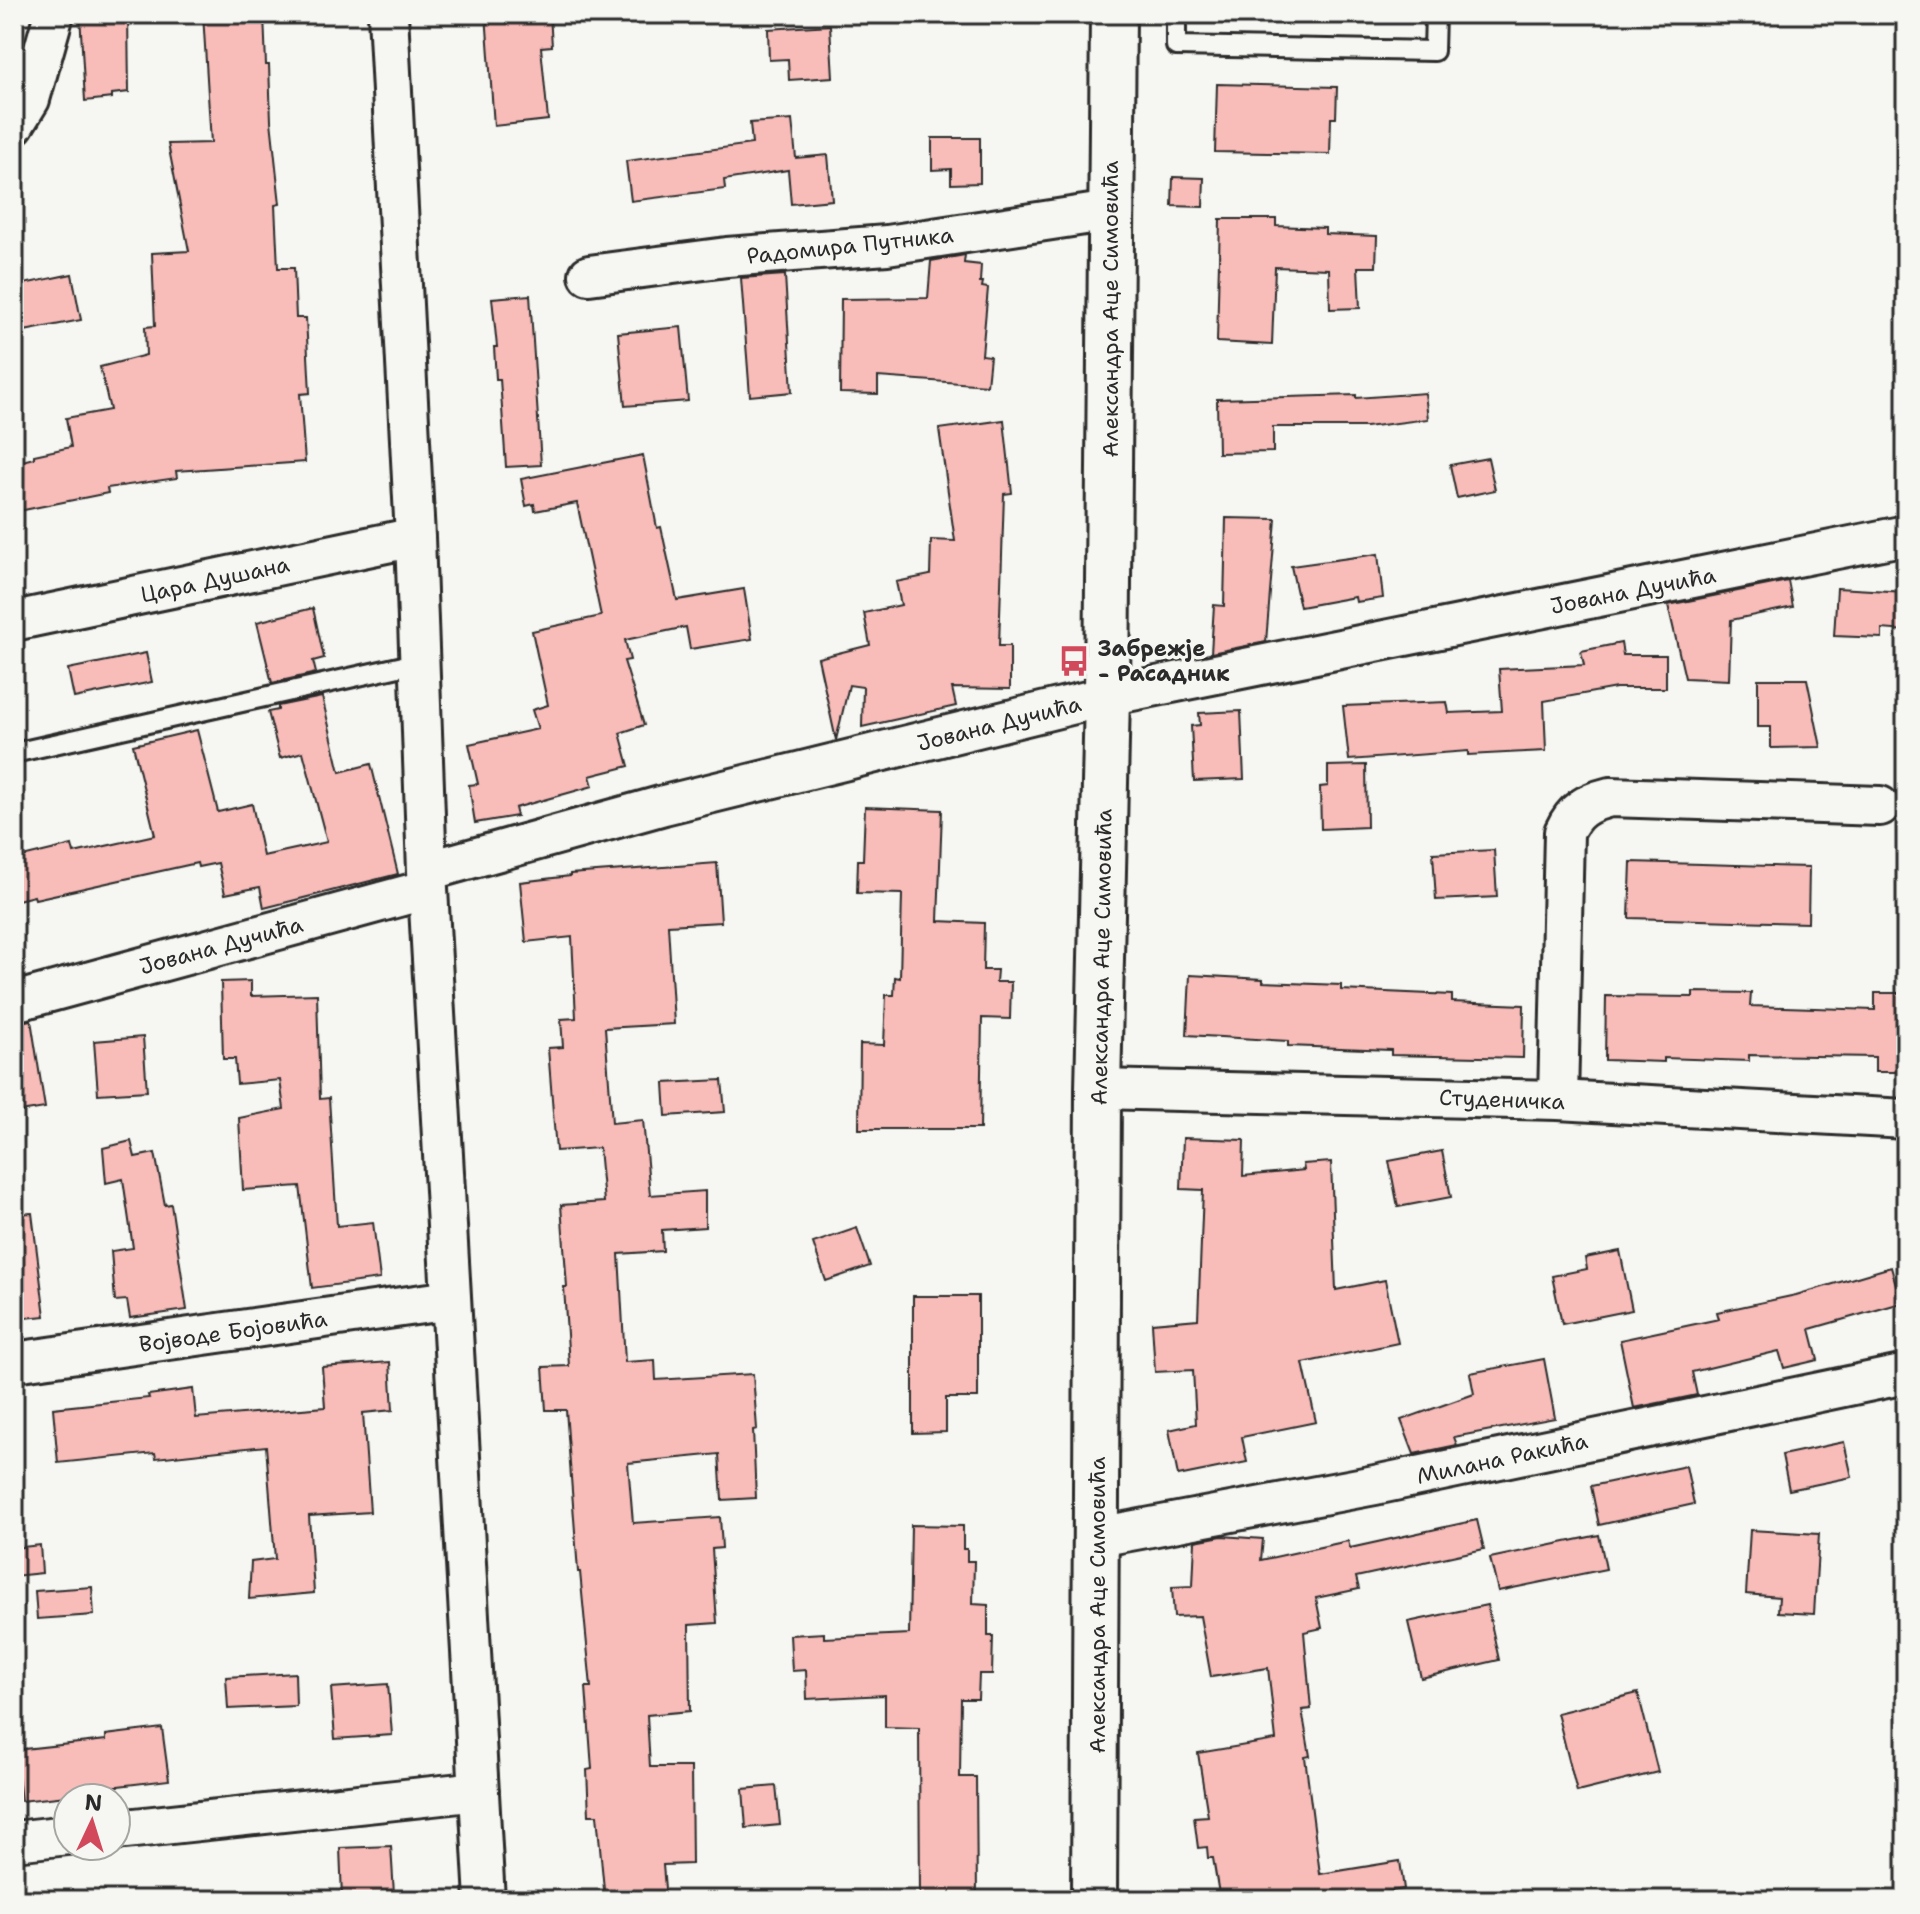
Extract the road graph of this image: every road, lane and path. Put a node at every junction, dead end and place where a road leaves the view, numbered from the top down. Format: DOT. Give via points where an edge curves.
graph roads {
  1 [pos="54,14"];
  2 [pos="388,14"];
  3 [pos="1113,14"];
  4 [pos="1176,14"];
  5 [pos="1435,14"];
  6 [pos="14,125"];
  7 [pos="1111,211"];
  8 [pos="589,275"];
  9 [pos="1906,535"];
  10 [pos="415,537"];
  11 [pos="14,621"];
  12 [pos="421,662"];
  13 [pos="1107,696"];
  14 [pos="14,753"];
  15 [pos="1880,806"];
  16 [pos="428,880"];
  17 [pos="14,1002"];
  18 [pos="1098,1089"];
  19 [pos="1558,1100"];
  20 [pos="1906,1119"];
  21 [pos="451,1300"];
  22 [pos="14,1362"];
  23 [pos="1906,1374"];
  24 [pos="1098,1537"];
  25 [pos="479,1791"];
  26 [pos="132,1828"];
  27 [pos="52,1837"];
  28 [pos="14,1841"];
  29 [pos="485,1900"];
  30 [pos="1094,1900"];
  1 -- 6 [label="street" via="30,99"];
  2 -- 10 [label="street"];
  3 -- 7 [label="street, Александра Аце Симовића"];
  4 -- 5 [label="lane" via="1176,46 1434,51"];
  7 -- 8 [label="street, Радомира Путника" via="887,245 727,257"];
  7 -- 13 [label="street, Александра Аце Симовића"];
  9 -- 13 [label="street, Јована Дучића"];
  10 -- 11 [label="street, Цара Душана"];
  10 -- 12 [label="street"];
  12 -- 14 [label="lane"];
  12 -- 16 [label="street"];
  13 -- 16 [label="street, Јована Дучића" via="664,805"];
  13 -- 18 [label="street, Александра Аце Симовића"];
  15 -- 19 [label="street" via="1610,797 1587,802 1564,832"];
  16 -- 17 [label="street, Јована Дучића"];
  16 -- 21 [label="street"];
  18 -- 19 [label="street, Студеничка"];
  18 -- 24 [label="street, Александра Аце Симовића"];
  19 -- 20 [label="street, Студеничка"];
  21 -- 22 [label="street, Војводе Бојовића"];
  21 -- 25 [label="street"];
  23 -- 24 [label="street, Милана Ракића"];
  24 -- 30 [label="street, Александра Аце Симовића"];
  25 -- 26 [label="street"];
  25 -- 29 [label="street"];
  27 -- 28 [label="street"];
}
